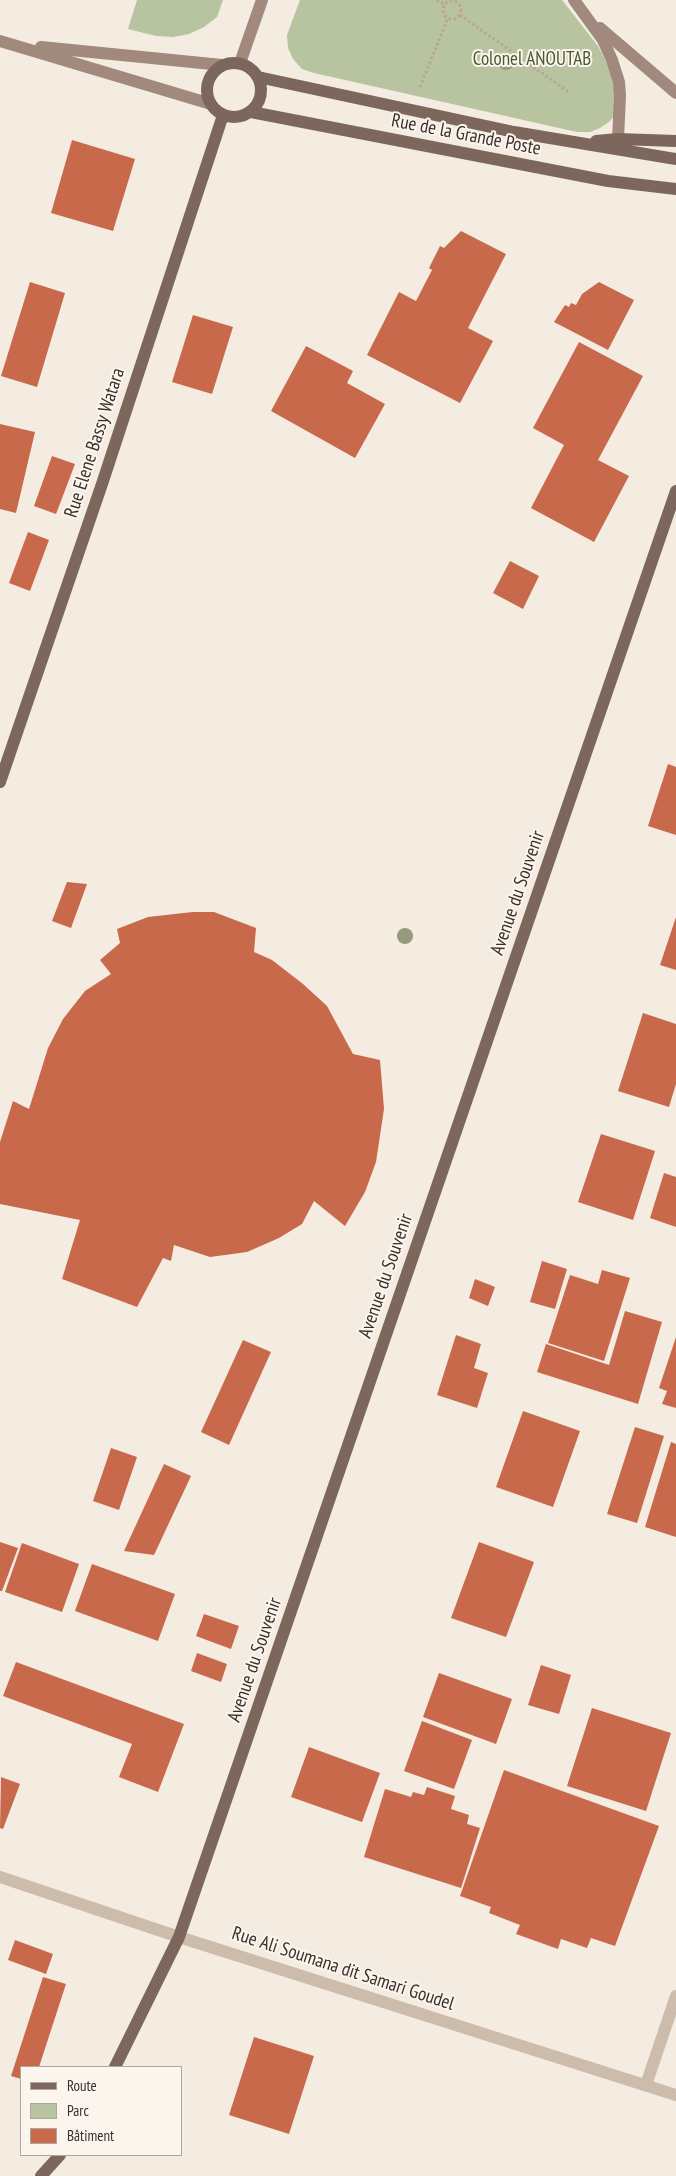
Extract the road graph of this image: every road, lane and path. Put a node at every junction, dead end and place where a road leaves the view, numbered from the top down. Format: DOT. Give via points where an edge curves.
graph roads {
  1 [pos="262,0"];
  2 [pos="437,0"];
  3 [pos="574,0"];
  4 [pos="456,1"];
  5 [pos="445,5"];
  6 [pos="460,15"];
  7 [pos="448,18"];
  8 [pos="588,18"];
  9 [pos="0,41"];
  10 [pos="16,45"];
  11 [pos="240,63"];
  12 [pos="222,66"];
  13 [pos="258,77"];
  14 [pos="570,93"];
  15 [pos="676,93"];
  16 [pos="211,104"];
  17 [pos="410,110"];
  18 [pos="250,112"];
  19 [pos="223,115"];
  20 [pos="618,139"];
  21 [pos="676,141"];
  22 [pos="580,142"];
  23 [pos="676,159"];
  24 [pos="676,189"];
  25 [pos="676,491"];
  26 [pos="0,782"];
  27 [pos="0,1877"];
  28 [pos="179,1937"];
  29 [pos="676,1996"];
  30 [pos="115,2066"];
  31 [pos="646,2085"];
  32 [pos="676,2095"];
  33 [pos="59,2156"];
  34 [pos="41,2176"];
  1 -- 11 [label="street"];
  2 -- 5 [label="path"];
  3 -- 8 [label="street"];
  4 -- 5 [label="path"];
  4 -- 6 [label="path" via="461,6"];
  5 -- 7 [label="path" via="443,10"];
  6 -- 7 [label="path"];
  6 -- 14 [label="path"];
  7 -- 17 [label="path"];
  8 -- 15 [label="street"];
  8 -- 20 [label="street" via="603,40 619,82"];
  9 -- 10 [label="street"];
  10 -- 12 [label="street"];
  10 -- 16 [label="street"];
  11 -- 12 [label="main road"];
  11 -- 13 [label="main road" via="247,65"];
  12 -- 16 [label="main road" via="210,78 207,87"];
  13 -- 17 [label="main road, Rue de la Grande Poste"];
  13 -- 18 [label="main road" via="262,86 261,96"];
  16 -- 19 [label="main road"];
  17 -- 22 [label="main road, Rue de la Grande Poste"];
  18 -- 19 [label="main road" via="232,118"];
  18 -- 24 [label="main road, Rue de la Grande Poste" via="608,181"];
  19 -- 26 [label="main road, Rue Elene Bassy Watara"];
  20 -- 21 [label="main road"];
  20 -- 22 [label="main road"];
  22 -- 23 [label="main road"];
  25 -- 28 [label="main road, Avenue du Souvenir"];
  27 -- 28 [label="street, Rue Ali Soumana dit Samari Goudel"];
  28 -- 30 [label="main road, Avenue du Souvenir"];
  28 -- 31 [label="street, Rue Ali Soumana dit Samari Goudel"];
  29 -- 31 [label="street"];
  31 -- 32 [label="street, Rue Ali Soumana dit Samari Goudel"];
  33 -- 34 [label="main road"];
}
